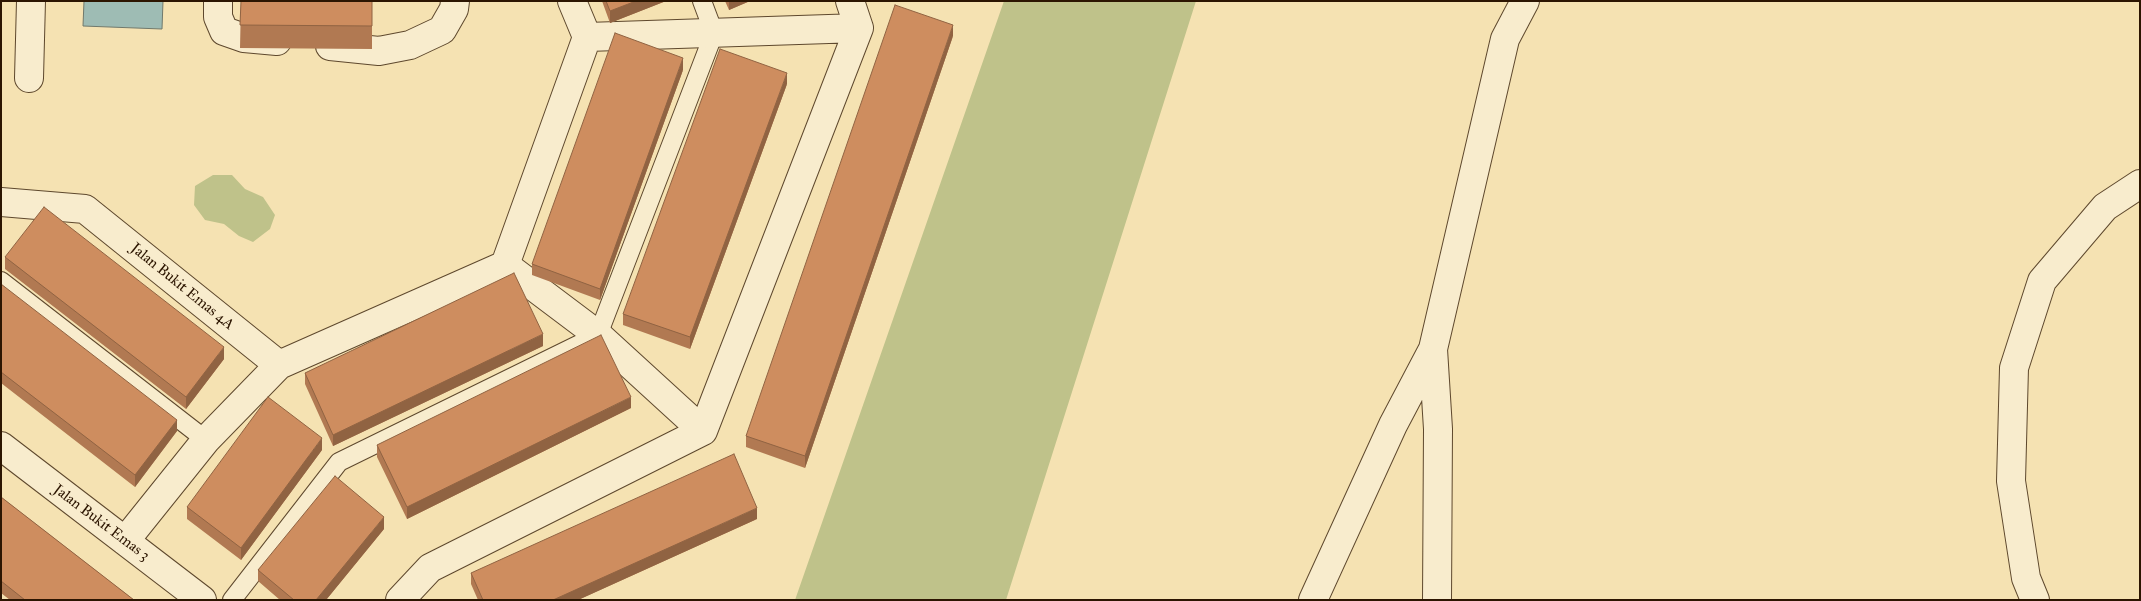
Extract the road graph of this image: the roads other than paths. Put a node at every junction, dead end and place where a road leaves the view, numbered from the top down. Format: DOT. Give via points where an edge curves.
graph roads {
  1 [pos="30,1"];
  2 [pos="218,1"];
  3 [pos="455,1"];
  4 [pos="572,1"];
  5 [pos="702,1"];
  6 [pos="850,1"];
  7 [pos="1525,1"];
  8 [pos="859,28"];
  9 [pos="714,33"];
  10 [pos="587,37"];
  11 [pos="29,78"];
  12 [pos="2140,184"];
  13 [pos="1,202"];
  14 [pos="505,265"];
  15 [pos="1,281"];
  16 [pos="598,335"];
  17 [pos="1433,349"];
  18 [pos="279,365"];
  19 [pos="703,431"];
  20 [pos="206,440"];
  21 [pos="1,446"];
  22 [pos="125,541"];
  23 [pos="202,600"];
  24 [pos="232,600"];
  25 [pos="400,600"];
  26 [pos="1313,600"];
  27 [pos="1437,600"];
  28 [pos="2035,600"];
  1 -- 11 [label="street"];
  2 -- 3 [label="street" via="218,17 224,32 244,38 379,51 410,45 442,30"];
  4 -- 10 [label="street"];
  5 -- 9 [label="lane"];
  6 -- 8 [label="street"];
  7 -- 17 [label="street" via="1506,39"];
  8 -- 9 [label="street"];
  8 -- 19 [label="street"];
  9 -- 10 [label="street"];
  9 -- 16 [label="lane"];
  10 -- 14 [label="street"];
  12 -- 28 [label="street" via="2105,207 2042,281 2014,368 2011,480 2026,578"];
  13 -- 18 [label="street, Jalan Bukit Emas 4A" via="85,209"];
  14 -- 16 [label="street"];
  14 -- 18 [label="street"];
  15 -- 20 [label="lane"];
  16 -- 19 [label="street"];
  16 -- 24 [label="lane" via="338,462"];
  17 -- 26 [label="street" via="1389,434"];
  17 -- 27 [label="street" via="1438,429"];
  18 -- 20 [label="street"];
  19 -- 25 [label="street" via="430,568"];
  20 -- 22 [label="street"];
  21 -- 22 [label="street, Jalan Bukit Emas 3"];
  22 -- 23 [label="street, Jalan Bukit Emas 3"];
}
